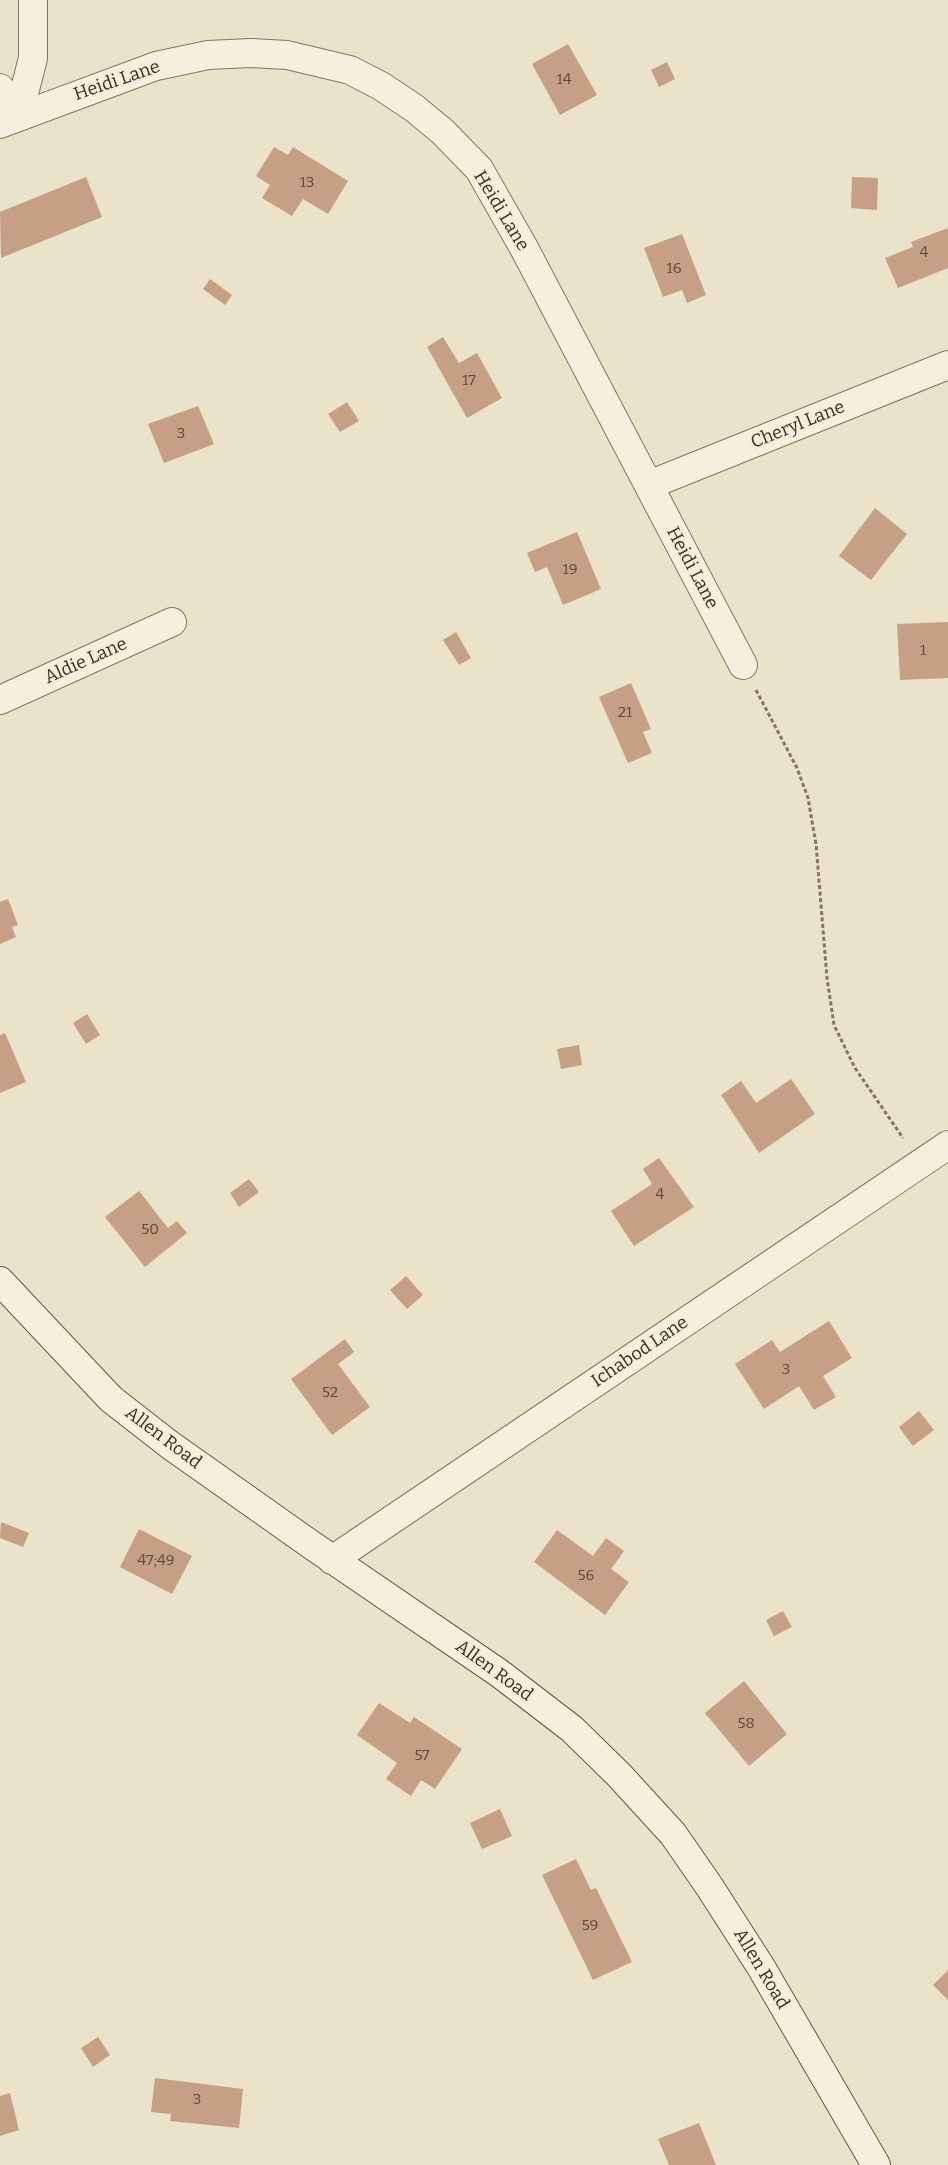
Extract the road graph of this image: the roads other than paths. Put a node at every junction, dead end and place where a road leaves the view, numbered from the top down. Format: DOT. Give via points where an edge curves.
graph roads {
  1 [pos="33,0"];
  2 [pos="0,88"];
  3 [pos="9,121"];
  4 [pos="948,365"];
  5 [pos="649,486"];
  6 [pos="172,622"];
  7 [pos="743,665"];
  8 [pos="0,700"];
  9 [pos="948,1145"];
  10 [pos="0,1281"];
  11 [pos="332,1560"];
  12 [pos="876,2165"];
  1 -- 3 [label="street" via="33,58"];
  2 -- 3 [label="street"];
  3 -- 5 [label="street, Heidi Lane" via="156,66 208,55 287,55 350,70 381,86 443,132 479,169"];
  4 -- 5 [label="street, Cheryl Lane"];
  5 -- 7 [label="street, Heidi Lane"];
  6 -- 8 [label="street, Aldie Lane"];
  9 -- 11 [label="street, Ichabod Lane"];
  10 -- 11 [label="street, Allen Road" via="111,1399"];
  11 -- 12 [label="street, Allen Road" via="499,1673 572,1728 673,1834 760,1968"];
}
